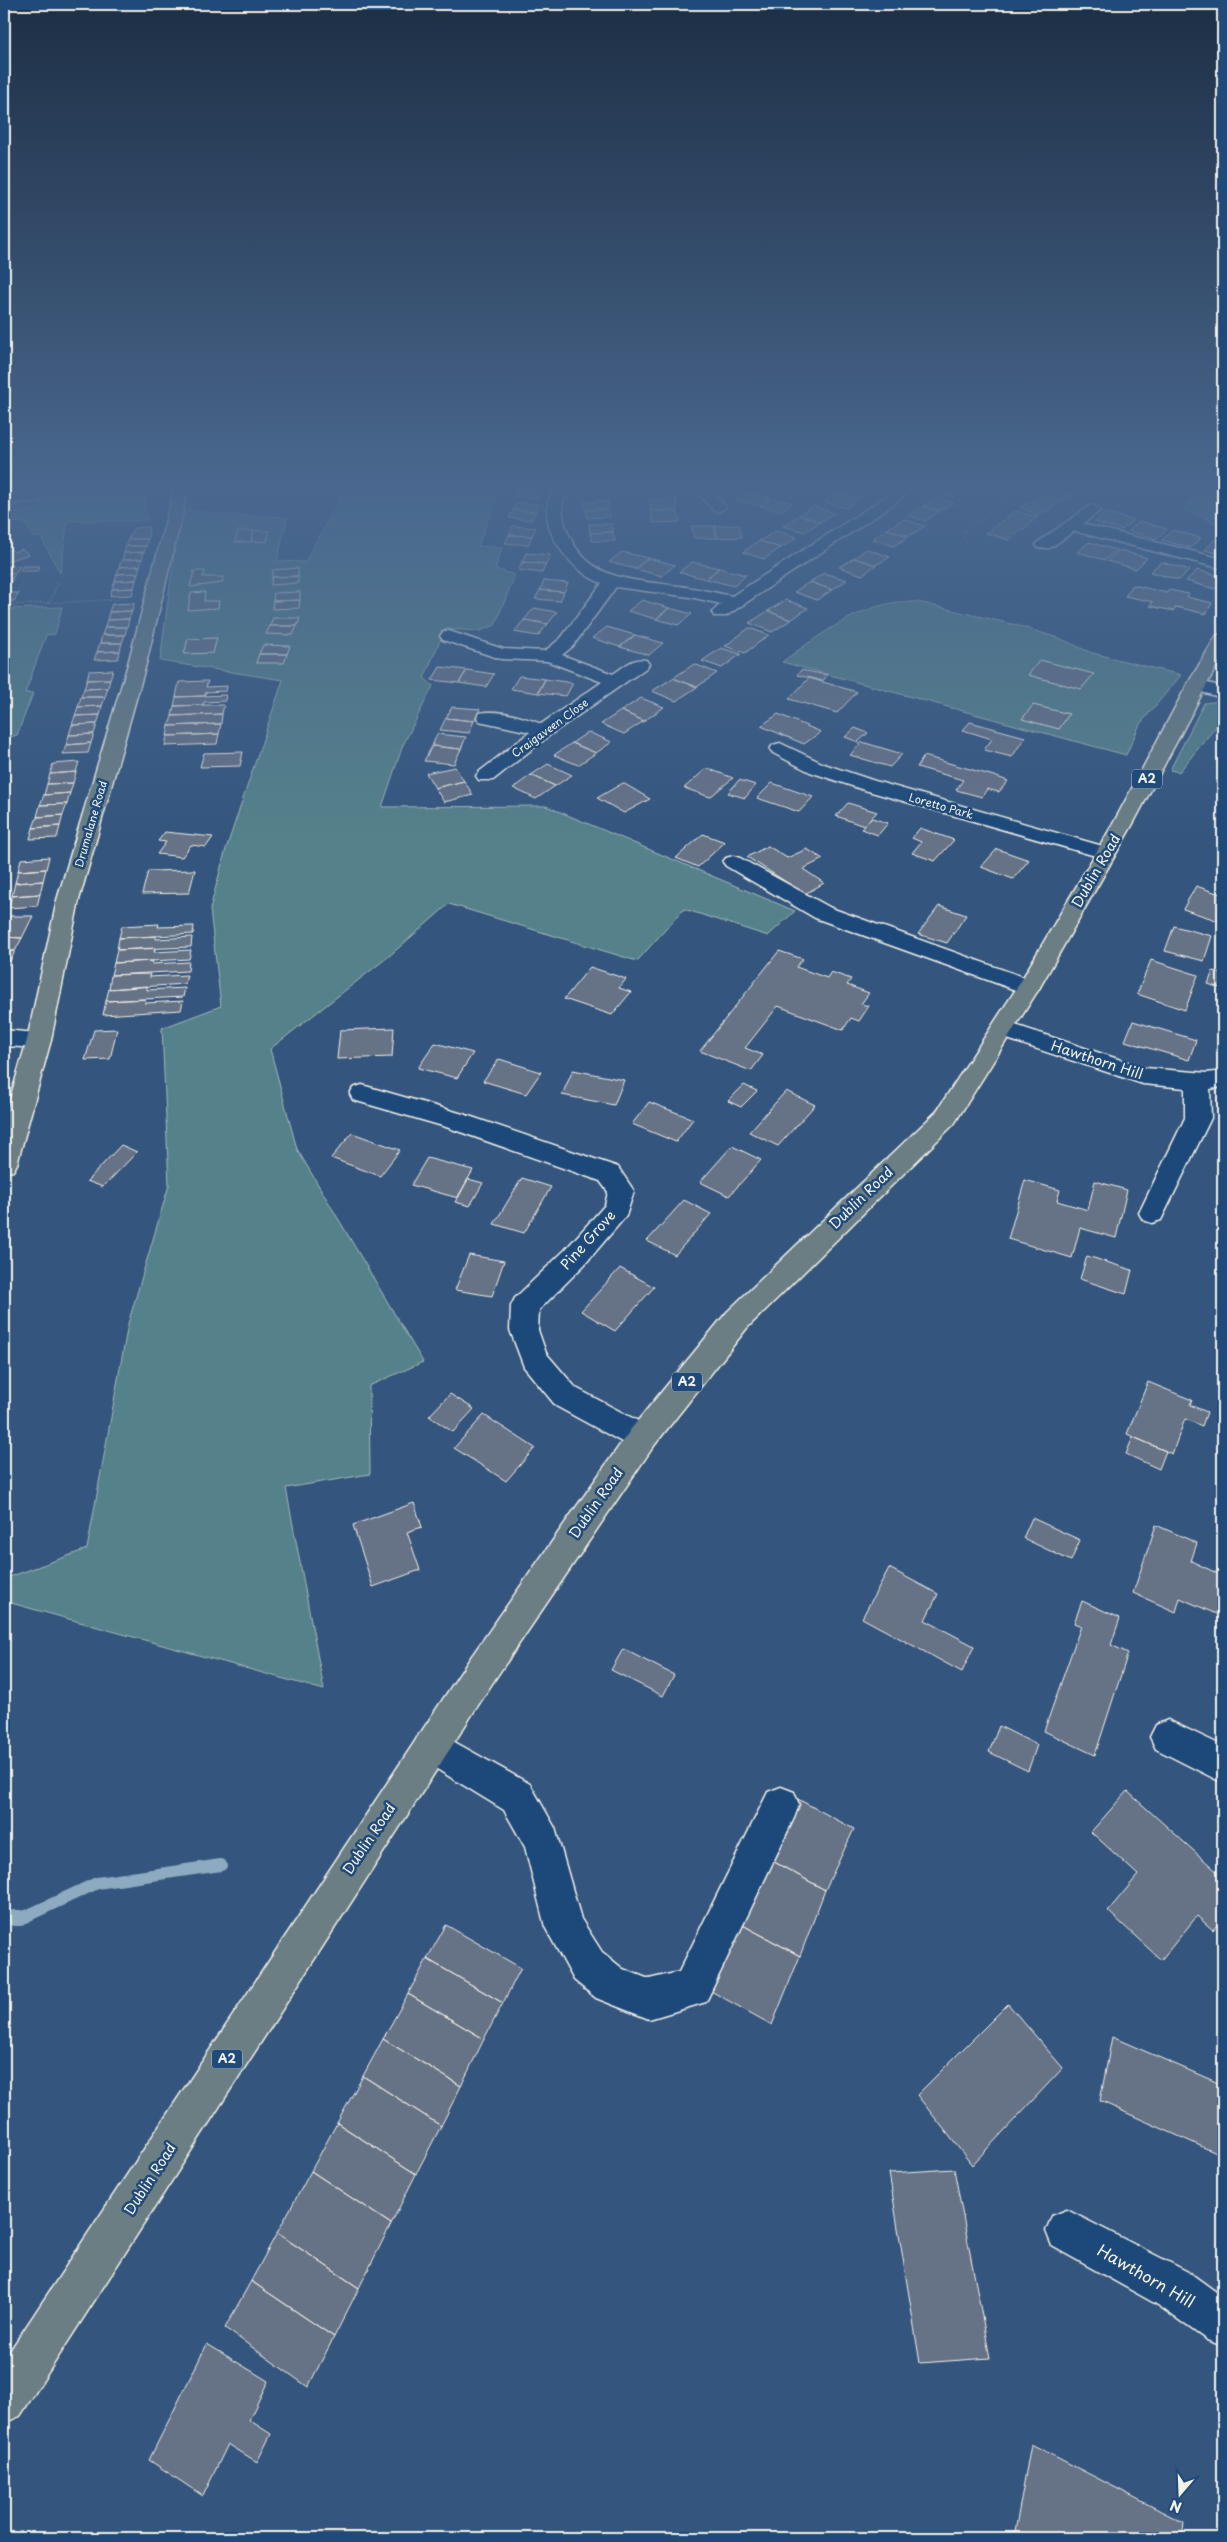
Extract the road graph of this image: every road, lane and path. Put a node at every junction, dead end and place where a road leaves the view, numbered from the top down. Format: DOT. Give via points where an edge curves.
graph roads {
  1 [pos="151,605"];
  2 [pos="595,605"];
  3 [pos="731,605"];
  4 [pos="720,612"];
  5 [pos="449,636"];
  6 [pos="1223,639"];
  7 [pos="549,656"];
  8 [pos="640,664"];
  9 [pos="615,681"];
  10 [pos="1196,685"];
  11 [pos="1223,692"];
  12 [pos="486,717"];
  13 [pos="543,730"];
  14 [pos="780,749"];
  15 [pos="486,776"];
  16 [pos="1106,853"];
  17 [pos="734,862"];
  18 [pos="1029,988"];
  19 [pos="1003,1029"];
  20 [pos="4,1038"];
  21 [pos="39,1040"];
  22 [pos="1223,1079"];
  23 [pos="1198,1080"];
  24 [pos="362,1094"];
  25 [pos="4,1164"];
  26 [pos="1152,1213"];
  27 [pos="642,1438"];
  28 [pos="1168,1737"];
  29 [pos="431,1746"];
  30 [pos="1223,1765"];
  31 [pos="781,1805"];
  32 [pos="1067,2231"];
  33 [pos="1223,2324"];
  34 [pos="4,2400"];
  1 -- 21 [label="main road, Drumalane Road" via="68,900"];
  2 -- 7 [label="street" via="567,642"];
  3 -- 4 [label="street"];
  5 -- 7 [label="street" via="501,654"];
  6 -- 10 [label="main road, Dublin Road / A2"];
  7 -- 9 [label="street"];
  8 -- 9 [label="street, Craigaveen Close"];
  9 -- 13 [label="street, Craigaveen Close"];
  10 -- 11 [label="street"];
  10 -- 16 [label="main road, Dublin Road / A2"];
  12 -- 13 [label="street"];
  13 -- 15 [label="street, Craigaveen Close"];
  14 -- 16 [label="street, Loretto Park" via="817,768 868,785"];
  16 -- 18 [label="main road, Dublin Road / A2"];
  17 -- 18 [label="street" via="823,913"];
  18 -- 19 [label="main road, Dublin Road / A2"];
  19 -- 23 [label="street, Hawthorn Hill" via="1143,1076"];
  19 -- 27 [label="main road, Dublin Road / A2" via="944,1118 737,1320"];
  20 -- 21 [label="street"];
  21 -- 25 [label="main road, Drumalane Road"];
  22 -- 23 [label="street, Hawthorn Hill"];
  23 -- 26 [label="street" via="1198,1118"];
  24 -- 27 [label="street, Pine Grove" via="454,1120 609,1174 621,1191 617,1209 526,1306 524,1330 534,1359 566,1397"];
  27 -- 29 [label="main road, Dublin Road / A2" via="556,1559"];
  28 -- 30 [label="street"];
  29 -- 31 [label="street" via="517,1796 542,1841 564,1927 588,1966 610,1984 648,1999 692,1988"];
  29 -- 34 [label="main road, Dublin Road / A2"];
  32 -- 33 [label="street, Hawthorn Hill" via="1174,2288"];
}
